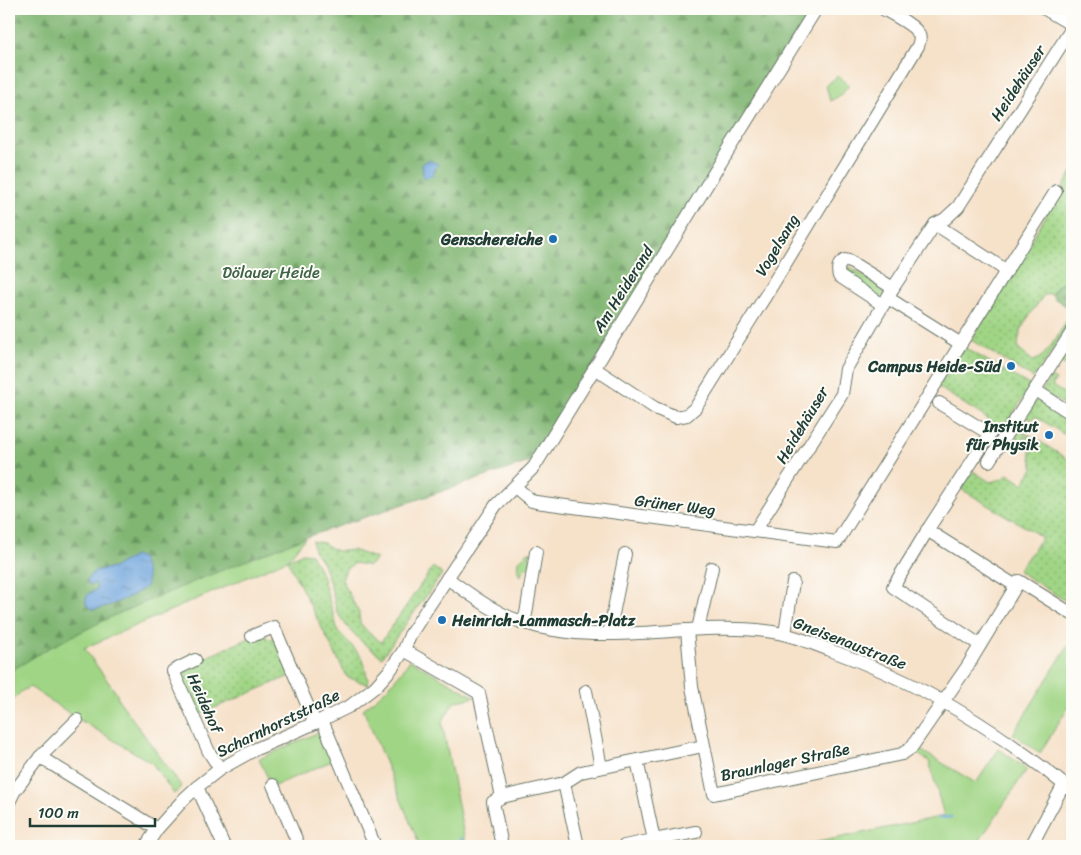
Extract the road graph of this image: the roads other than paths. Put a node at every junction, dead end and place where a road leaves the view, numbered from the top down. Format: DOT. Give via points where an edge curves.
graph roads {
  1 [pos="816,9"];
  2 [pos="883,9"];
  3 [pos="1045,9"];
  4 [pos="1072,27"];
  5 [pos="1056,191"];
  6 [pos="935,224"];
  7 [pos="1007,271"];
  8 [pos="888,297"];
  9 [pos="1072,332"];
  10 [pos="961,344"];
  11 [pos="594,368"];
  12 [pos="1035,390"];
  13 [pos="939,403"];
  14 [pos="1072,414"];
  15 [pos="989,461"];
  16 [pos="515,487"];
  17 [pos="927,530"];
  18 [pos="755,531"];
  19 [pos="536,552"];
  20 [pos="625,554"];
  21 [pos="712,568"];
  22 [pos="447,578"];
  23 [pos="794,582"];
  24 [pos="1016,586"];
  25 [pos="1072,614"];
  26 [pos="521,622"];
  27 [pos="692,630"];
  28 [pos="609,634"];
  29 [pos="785,634"];
  30 [pos="252,636"];
  31 [pos="980,644"];
  32 [pos="404,650"];
  33 [pos="195,660"];
  34 [pos="586,692"];
  35 [pos="943,702"];
  36 [pos="77,720"];
  37 [pos="319,722"];
  38 [pos="704,746"];
  39 [pos="40,757"];
  40 [pos="637,760"];
  41 [pos="601,767"];
  42 [pos="220,769"];
  43 [pos="564,782"];
  44 [pos="273,785"];
  45 [pos="197,787"];
  46 [pos="1068,788"];
  47 [pos="497,799"];
  48 [pos="9,802"];
  49 [pos="157,829"];
  50 [pos="696,832"];
  51 [pos="654,840"];
  52 [pos="146,846"];
  53 [pos="224,846"];
  54 [pos="299,846"];
  55 [pos="375,846"];
  56 [pos="502,846"];
  57 [pos="578,846"];
  58 [pos="624,846"];
  59 [pos="1031,846"];
  1 -- 11 [label="street, Am Heiderand"];
  2 -- 11 [label="street, Vogelsang" via="919,33 918,46 696,407 687,415 676,417 655,408"];
  3 -- 4 [label="street"];
  4 -- 6 [label="street, Heidehäuser" via="958,207"];
  5 -- 7 [label="street"];
  6 -- 7 [label="street"];
  6 -- 8 [label="street, Heidehäuser"];
  7 -- 10 [label="street"];
  8 -- 10 [label="street"];
  8 -- 18 [label="street, Heidehäuser" via="846,369 842,394"];
  9 -- 12 [label="street"];
  10 -- 18 [label="street, Grüner Weg" via="837,542"];
  11 -- 16 [label="street, Am Heiderand" via="534,467"];
  12 -- 14 [label="street"];
  12 -- 15 [label="street"];
  13 -- 17 [label="street" via="990,434"];
  16 -- 18 [label="street, Grüner Weg" via="536,502"];
  16 -- 22 [label="street, Am Heiderand" via="496,505"];
  17 -- 24 [label="street"];
  17 -- 31 [label="street" via="893,587"];
  19 -- 26 [label="street" via="526,614"];
  20 -- 28 [label="street"];
  21 -- 27 [label="street, Braunlager Straße"];
  22 -- 26 [label="street, Gneisenaustraße" via="491,608"];
  22 -- 32 [label="street" via="410,635"];
  23 -- 29 [label="street"];
  24 -- 25 [label="street" via="1019,581"];
  24 -- 31 [label="street"];
  26 -- 28 [label="street, Gneisenaustraße" via="566,632"];
  27 -- 28 [label="street, Gneisenaustraße"];
  27 -- 29 [label="street, Gneisenaustraße"];
  27 -- 38 [label="street, Braunlager Straße" via="692,687"];
  29 -- 35 [label="street, Gneisenaustraße" via="848,656"];
  30 -- 37 [label="street" via="274,627"];
  31 -- 35 [label="street"];
  32 -- 37 [label="street, Scharnhorststraße" via="374,687 350,706"];
  32 -- 47 [label="street" via="479,693"];
  33 -- 42 [label="street, Heidehof" via="173,671 209,752"];
  34 -- 41 [label="street"];
  35 -- 38 [label="street, Braunlager Straße" via="911,748 902,754 714,794"];
  35 -- 46 [label="street, Gneisenaustraße" via="1021,752"];
  36 -- 39 [label="street"];
  37 -- 42 [label="street, Scharnhorststraße" via="256,749"];
  37 -- 55 [label="street"];
  38 -- 40 [label="street"];
  39 -- 48 [label="street"];
  39 -- 49 [label="street"];
  40 -- 41 [label="street"];
  40 -- 51 [label="street"];
  41 -- 43 [label="street" via="581,772"];
  42 -- 45 [label="street, Scharnhorststraße"];
  43 -- 47 [label="street"];
  43 -- 57 [label="street"];
  44 -- 54 [label="street"];
  45 -- 49 [label="street, Scharnhorststraße"];
  45 -- 53 [label="street"];
  46 -- 59 [label="street"];
  47 -- 56 [label="street"];
  49 -- 52 [label="street, Scharnhorststraße"];
  50 -- 51 [label="street"];
  51 -- 58 [label="street"];
}
